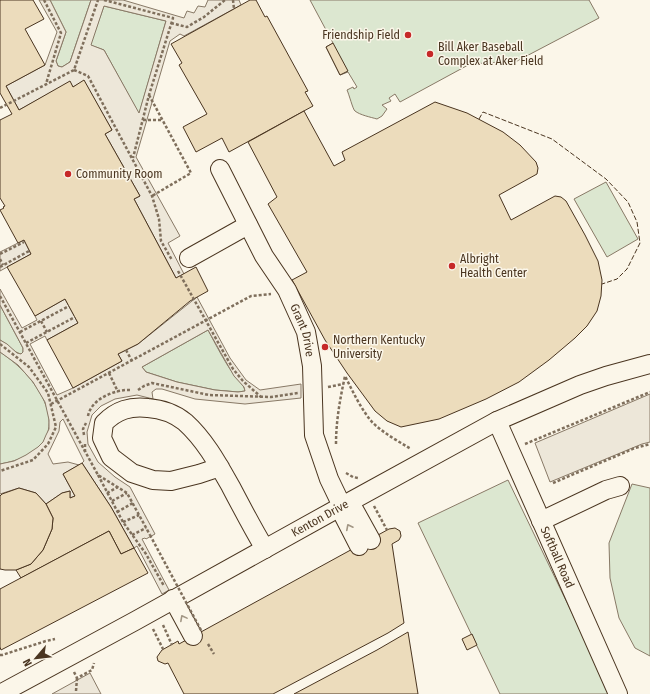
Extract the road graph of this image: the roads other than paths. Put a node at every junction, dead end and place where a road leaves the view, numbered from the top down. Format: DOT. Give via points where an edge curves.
graph roads {
  1 [pos="220,169"];
  2 [pos="248,225"];
  3 [pos="190,258"];
  4 [pos="650,364"];
  5 [pos="497,422"];
  6 [pos="220,467"];
  7 [pos="620,486"];
  8 [pos="344,505"];
  9 [pos="541,521"];
  10 [pos="365,543"];
  11 [pos="265,549"];
  12 [pos="167,598"];
  13 [pos="187,639"];
  14 [pos="0,694"];
  15 [pos="618,694"];
  1 -- 2 [label="street, Grant Drive"];
  2 -- 3 [label="street"];
  2 -- 8 [label="street, Grant Drive" via="264,256 287,290 306,332 312,366 314,435 328,479"];
  4 -- 5 [label="street, Kenton Drive" via="580,385"];
  5 -- 8 [label="street, Kenton Drive"];
  5 -- 9 [label="street, Softball Road"];
  6 -- 6 [label="street" via="203,441 185,422 170,413 140,407 126,409 112,414 104,423 102,438 111,457 132,473 154,480 171,481"];
  6 -- 11 [label="street"];
  7 -- 9 [label="street" via="606,490"];
  8 -- 10 [label="street, Grant Drive"];
  8 -- 11 [label="street, Kenton Drive"];
  9 -- 15 [label="street, Softball Road"];
  11 -- 12 [label="street, Kenton Drive"];
  12 -- 13 [label="street"];
  12 -- 14 [label="street, Kenton Drive"];
}
